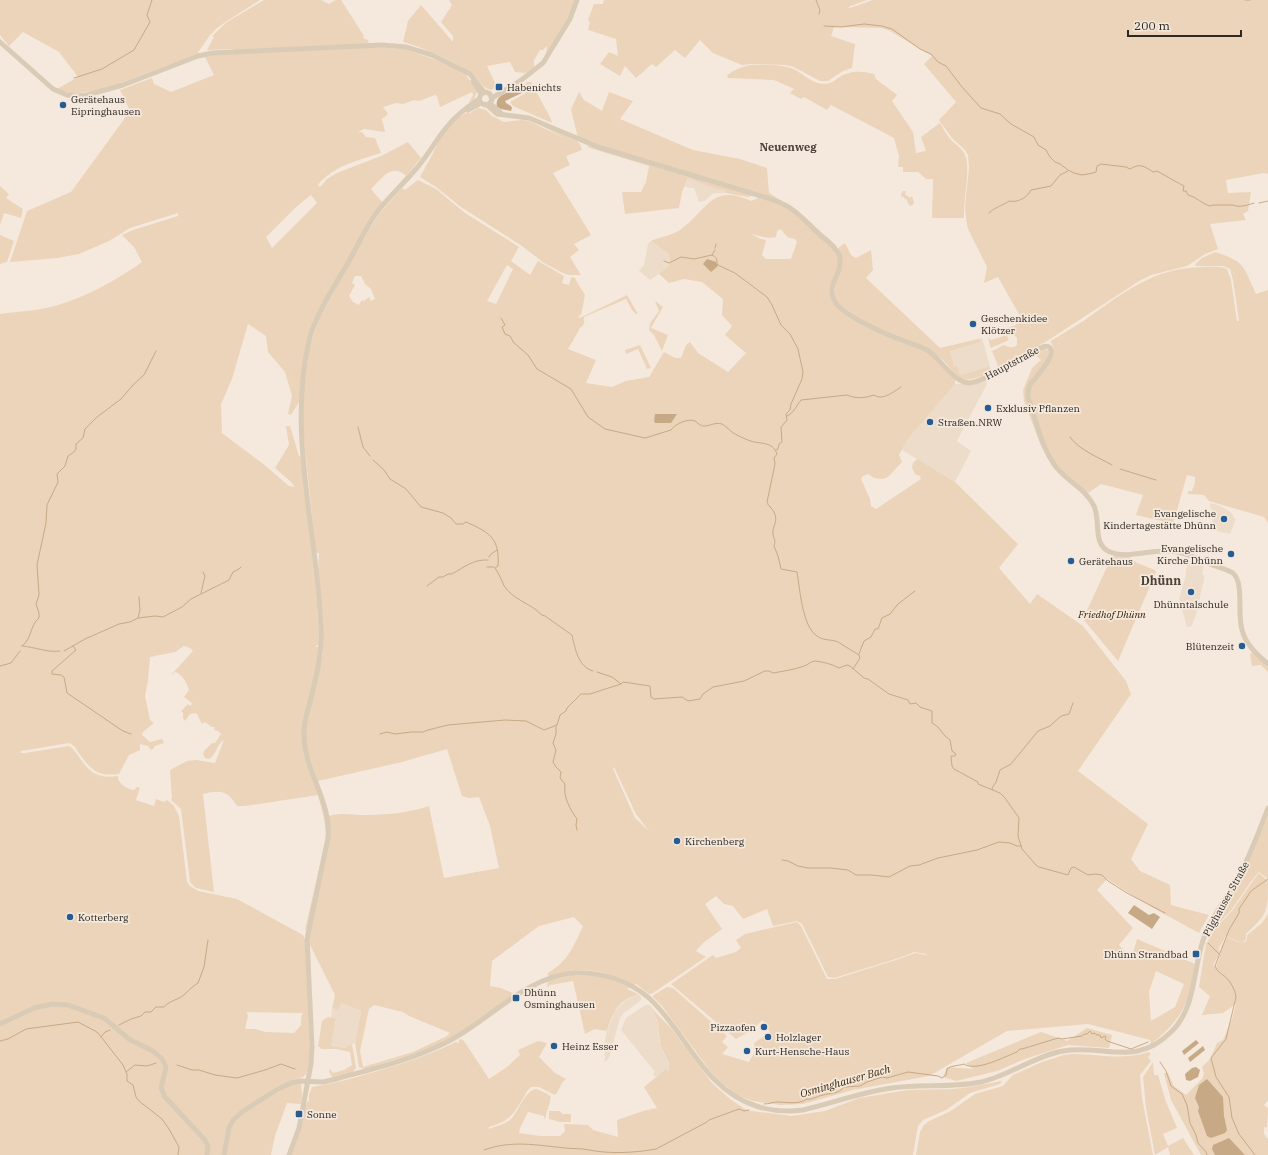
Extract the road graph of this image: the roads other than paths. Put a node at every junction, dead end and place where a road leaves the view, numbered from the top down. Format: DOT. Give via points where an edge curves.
graph roads {
  1 [pos="577,0"];
  2 [pos="0,42"];
  3 [pos="481,97"];
  4 [pos="490,100"];
  5 [pos="1268,664"];
  6 [pos="1268,808"];
  7 [pos="0,1024"];
  8 [pos="308,1082"];
  9 [pos="207,1155"];
  10 [pos="224,1155"];
  11 [pos="289,1155"];
  1 -- 4 [label="main road" via="570,19 541,64"];
  2 -- 3 [label="main road" via="50,86 61,94 73,96 118,86 212,53 396,45 432,55 466,73"];
  3 -- 4 [label="main road"];
  3 -- 4 [label="main road"];
  3 -- 8 [label="main road" via="444,130 416,170 370,222 315,325 303,374 303,450 322,643 304,738 329,827 307,939 312,1047"];
  4 -- 5 [label="main road, Hauptstraße" via="494,112 525,117 598,147 771,199 795,211 838,253 840,267 831,292 840,308 891,336 925,348 961,381 974,382 1046,346 1050,349 1051,356 1030,386 1028,397 1043,444 1052,460 1061,472 1086,494 1095,507 1101,545 1110,552 1124,554 1178,552 1231,572 1238,582 1239,617 1243,634 1251,647"];
  6 -- 8 [label="main road, Pilghauser Straße" via="1242,872 1207,930 1185,1014 1170,1034 1151,1047 1128,1053 1075,1050 1061,1052 1005,1075 980,1082 894,1088 803,1110 776,1110 745,1102 728,1093 702,1066 663,1013 638,990 606,976 576,973 553,977 530,987 462,1034 434,1048 336,1079"];
  7 -- 9 [label="main road" via="34,1008 52,1004 68,1005 104,1018 129,1039 154,1051 162,1059 166,1067 162,1088 164,1097 205,1140 208,1146"];
  8 -- 10 [label="main road, Pilghauser Straße" via="287,1084 237,1116 229,1128"];
  8 -- 11 [label="main road" via="298,1132"];
}
